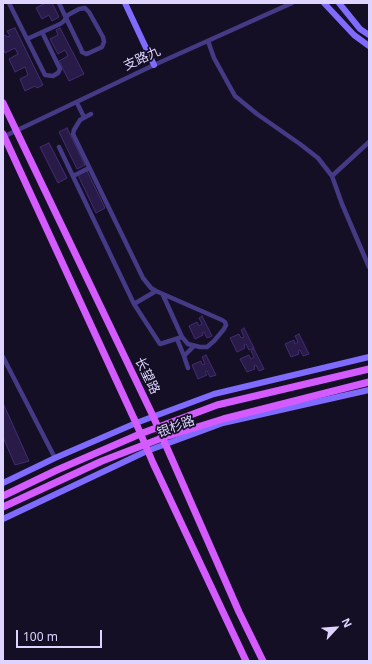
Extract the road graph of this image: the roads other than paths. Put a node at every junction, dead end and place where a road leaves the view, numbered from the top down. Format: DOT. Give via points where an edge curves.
graph roads {
  1 [pos="9,3"];
  2 [pos="58,3"];
  3 [pos="125,3"];
  4 [pos="292,3"];
  5 [pos="324,3"];
  6 [pos="339,3"];
  7 [pos="66,18"];
  8 [pos="42,32"];
  9 [pos="369,35"];
  10 [pos="27,39"];
  11 [pos="208,41"];
  12 [pos="369,46"];
  13 [pos="154,65"];
  14 [pos="3,103"];
  15 [pos="77,103"];
  16 [pos="91,114"];
  17 [pos="84,118"];
  18 [pos="16,130"];
  19 [pos="3,136"];
  20 [pos="369,142"];
  21 [pos="59,147"];
  22 [pos="89,168"];
  23 [pos="73,176"];
  24 [pos="332,176"];
  25 [pos="369,266"];
  26 [pos="156,292"];
  27 [pos="163,294"];
  28 [pos="134,304"];
  29 [pos="182,337"];
  30 [pos="177,339"];
  31 [pos="194,346"];
  32 [pos="184,356"];
  33 [pos="369,357"];
  34 [pos="3,358"];
  35 [pos="188,368"];
  36 [pos="369,369"];
  37 [pos="369,382"];
  38 [pos="369,390"];
  39 [pos="153,416"];
  40 [pos="136,423"];
  41 [pos="157,427"];
  42 [pos="140,434"];
  43 [pos="163,442"];
  44 [pos="146,448"];
  45 [pos="55,458"];
  46 [pos="3,484"];
  47 [pos="3,496"];
  48 [pos="3,507"];
  49 [pos="3,519"];
  50 [pos="246,661"];
  51 [pos="263,661"];
  1 -- 10 [label="street"];
  2 -- 7 [label="street"];
  3 -- 13 [label="street"];
  4 -- 11 [label="street, 支路九"];
  5 -- 12 [label="street" via="354,36"];
  6 -- 9 [label="street" via="360,29"];
  7 -- 7 [label="street" via="82,52 86,54 102,47 103,37 88,10 82,8"];
  7 -- 8 [label="street" via="60,24"];
  8 -- 10 [label="street"];
  8 -- 10 [label="street" via="60,69 57,74 45,75"];
  11 -- 13 [label="street, 支路九"];
  11 -- 24 [label="street" via="214,58 235,96 318,158"];
  13 -- 15 [label="street, 支路九"];
  14 -- 18 [label="main road, 长望路"];
  15 -- 17 [label="street"];
  15 -- 18 [label="street, 支路九"];
  16 -- 17 [label="street"];
  17 -- 22 [label="street" via="76,124 73,134"];
  18 -- 19 [label="street, 支路九"];
  18 -- 39 [label="main road, 长望路"];
  19 -- 40 [label="main road"];
  20 -- 24 [label="street"];
  21 -- 23 [label="street"];
  22 -- 23 [label="street"];
  22 -- 26 [label="street" via="143,278"];
  23 -- 28 [label="street"];
  24 -- 25 [label="street"];
  26 -- 27 [label="street"];
  26 -- 28 [label="street"];
  27 -- 29 [label="street"];
  27 -- 31 [label="street" via="225,322 224,329 210,345"];
  28 -- 30 [label="street" via="160,344"];
  29 -- 30 [label="street"];
  29 -- 31 [label="street"];
  30 -- 32 [label="street"];
  31 -- 32 [label="street"];
  32 -- 35 [label="street"];
  33 -- 39 [label="street, 银杉路" via="214,394"];
  34 -- 45 [label="street"];
  36 -- 41 [label="main road, 银杉路" via="217,405"];
  37 -- 43 [label="main road, 银杉路" via="223,419"];
  38 -- 43 [label="street, 银杉路" via="223,423"];
  39 -- 40 [label="street, 银杉路"];
  39 -- 41 [label="main road, 长望路"];
  40 -- 42 [label="main road"];
  40 -- 45 [label="street, 银杉路"];
  41 -- 42 [label="main road, 银杉路"];
  41 -- 43 [label="main road, 长望路"];
  42 -- 44 [label="main road"];
  42 -- 47 [label="main road, 银杉路"];
  43 -- 44 [label="main road, 银杉路"];
  43 -- 51 [label="main road, 长望路"];
  44 -- 48 [label="main road, 银杉路" via="102,461"];
  44 -- 49 [label="street, 银杉路"];
  44 -- 50 [label="main road"];
  45 -- 46 [label="street, 银杉路"];
}
